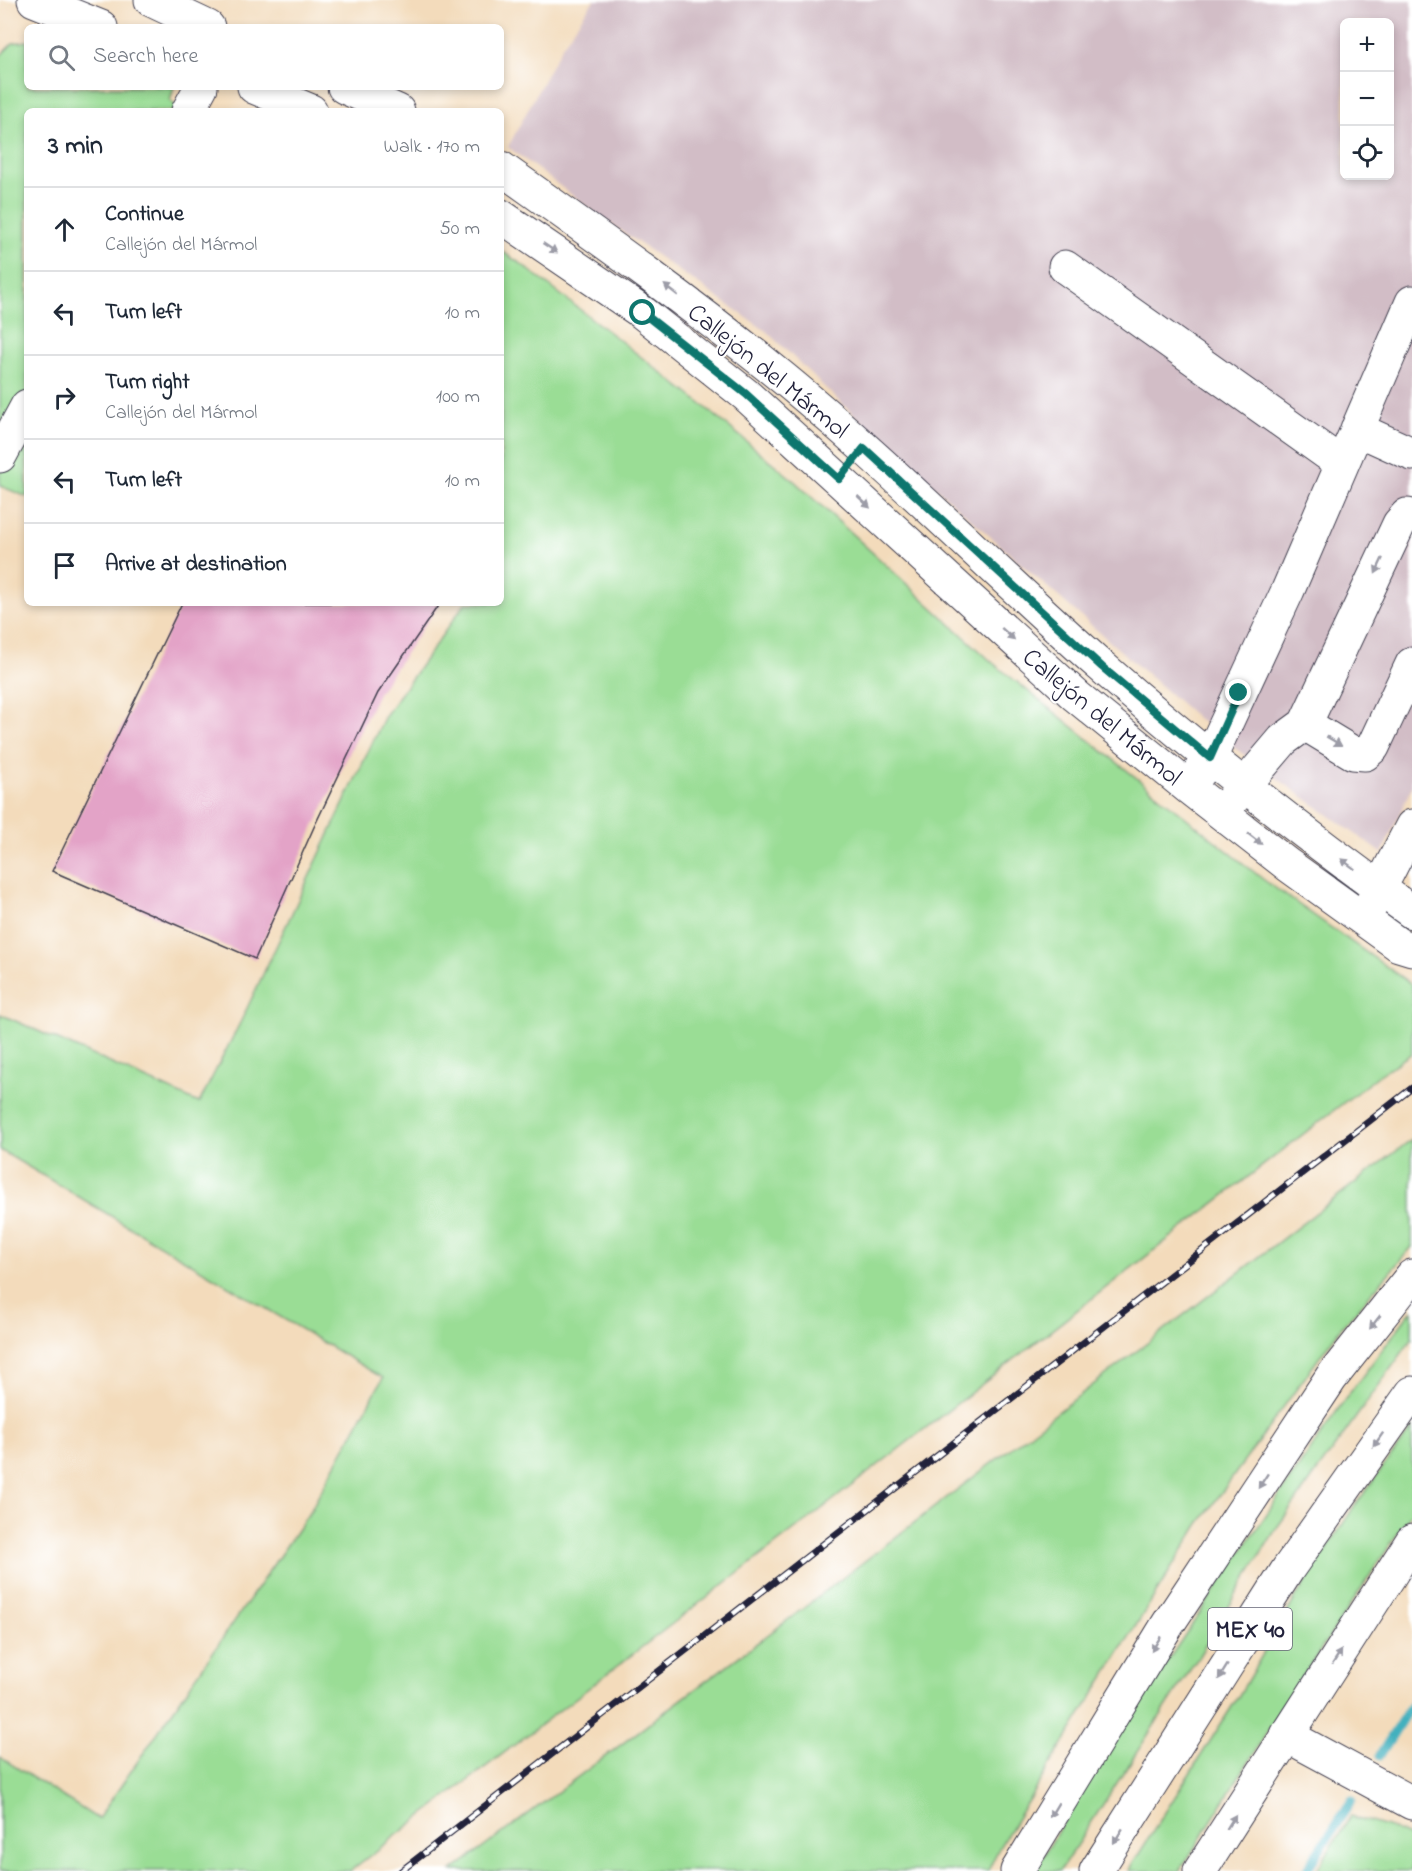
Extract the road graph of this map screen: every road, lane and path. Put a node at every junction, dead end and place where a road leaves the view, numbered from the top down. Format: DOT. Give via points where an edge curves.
graph roads {
  1 [pos="34,0"];
  2 [pos="151,0"];
  3 [pos="94,24"];
  4 [pos="202,24"];
  5 [pos="199,90"];
  6 [pos="261,90"];
  7 [pos="351,90"];
  8 [pos="190,108"];
  9 [pos="304,108"];
  10 [pos="391,108"];
  11 [pos="504,170"];
  12 [pos="504,218"];
  13 [pos="1065,267"];
  14 [pos="1412,302"];
  15 [pos="24,412"];
  16 [pos="1357,429"];
  17 [pos="864,448"];
  18 [pos="1412,454"];
  19 [pos="0,456"];
  20 [pos="1342,464"];
  21 [pos="839,479"];
  22 [pos="1412,516"];
  23 [pos="1412,664"];
  24 [pos="1305,724"];
  25 [pos="1210,758"];
  26 [pos="1245,784"];
  27 [pos="1189,788"];
  28 [pos="1222,813"];
  29 [pos="1412,826"];
  30 [pos="1380,889"];
  31 [pos="1412,912"];
  32 [pos="1364,918"];
  33 [pos="1412,949"];
  34 [pos="1412,1276"];
  35 [pos="1412,1392"];
  36 [pos="1412,1541"];
  37 [pos="1286,1735"];
  38 [pos="1412,1803"];
  39 [pos="1017,1871"];
  40 [pos="1096,1871"];
  41 [pos="1200,1871"];
  1 -- 3 [label="street"];
  2 -- 4 [label="street"];
  5 -- 8 [label="street"];
  6 -- 9 [label="street"];
  7 -- 10 [label="street"];
  17 -- 11 [label="street, Callejón del Mármol, one-way" via="773,370 665,286"];
  12 -- 21 [label="street, Callejón del Mármol, one-way" via="652,320 746,394"];
  13 -- 20 [label="street"];
  14 -- 16 [label="street"];
  15 -- 19 [label="street"];
  16 -- 18 [label="street"];
  16 -- 20 [label="street"];
  17 -- 21 [label="street"];
  17 -- 25 [label="street, Callejón del Mármol" via="1102,667"];
  20 -- 25 [label="street"];
  21 -- 27 [label="street, Callejón del Mármol, one-way" via="1076,696"];
  22 -- 24 [label="street, one-way" via="1407,515 1399,524"];
  24 -- 23 [label="street, one-way" via="1353,753 1365,754 1373,747"];
  24 -- 26 [label="street" via="1283,740"];
  25 -- 26 [label="street, Callejón del Mármol"];
  25 -- 27 [label="street"];
  26 -- 28 [label="street"];
  30 -- 26 [label="street, Callejón del Mármol, one-way"];
  27 -- 28 [label="street, Callejón del Mármol"];
  28 -- 32 [label="street, Callejón del Mármol, one-way"];
  29 -- 30 [label="street"];
  30 -- 31 [label="street, Callejón del Mármol"];
  30 -- 32 [label="street"];
  32 -- 33 [label="street, Callejón del Mármol" via="1399,945"];
  34 -- 39 [label="street, one-way" via="1331,1378 1168,1624"];
  35 -- 40 [label="street, MEX 40, one-way" via="1288,1569"];
  37 -- 36 [label="street, one-way"];
  37 -- 38 [label="street"];
  41 -- 37 [label="street, one-way"];
}
